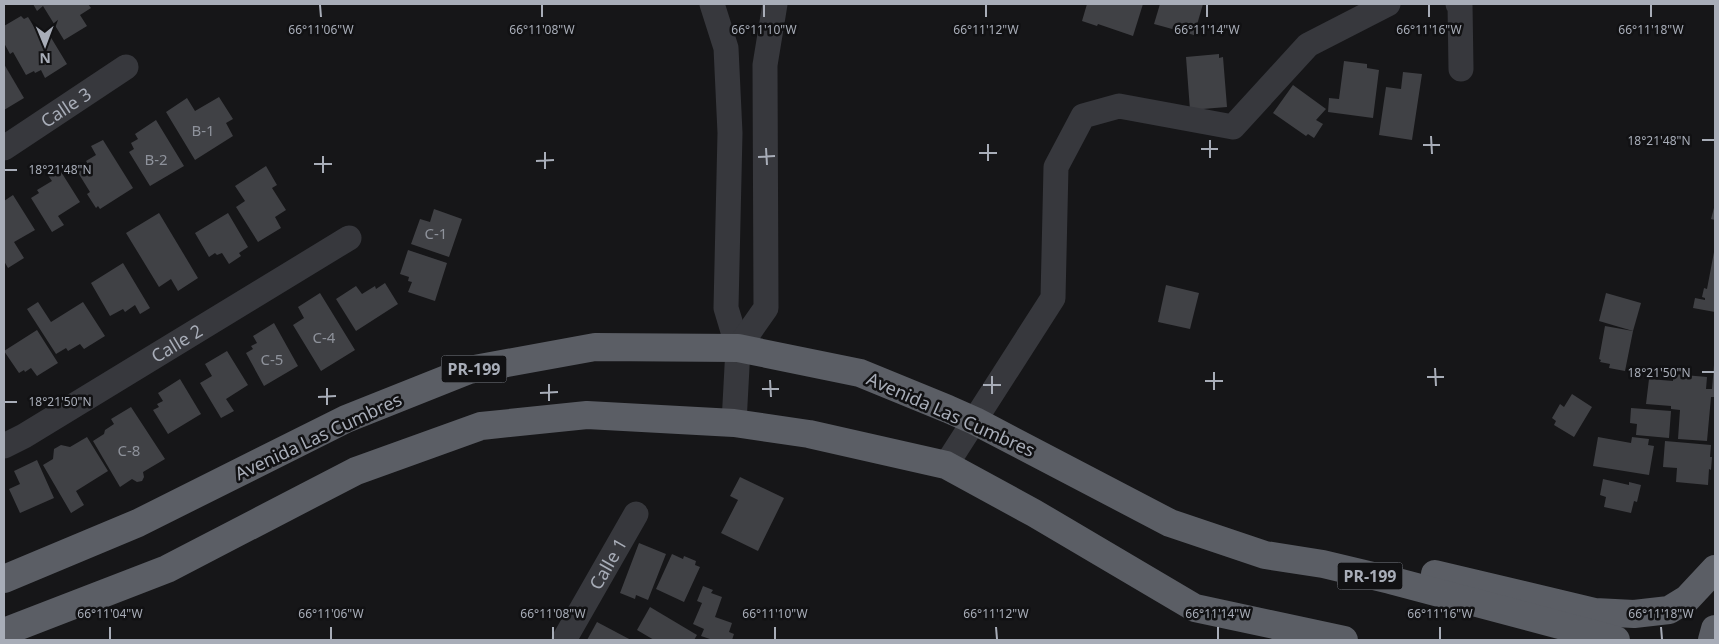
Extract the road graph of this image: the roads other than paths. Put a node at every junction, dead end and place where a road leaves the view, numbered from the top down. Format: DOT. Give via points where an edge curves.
graph roads {
  1 [pos="712,4"];
  2 [pos="775,4"];
  3 [pos="1388,4"];
  4 [pos="1458,4"];
  5 [pos="126,67"];
  6 [pos="1461,70"];
  7 [pos="4,148"];
  8 [pos="349,238"];
  9 [pos="738,348"];
  10 [pos="974,421"];
  11 [pos="734,423"];
  12 [pos="4,446"];
  13 [pos="946,465"];
  14 [pos="636,514"];
  15 [pos="1323,564"];
  16 [pos="1715,569"];
  17 [pos="4,579"];
  18 [pos="1240,618"];
  19 [pos="1715,628"];
  20 [pos="4,632"];
  21 [pos="564,640"];
  22 [pos="1306,640"];
  23 [pos="1344,640"];
  24 [pos="1616,640"];
  25 [pos="1712,640"];
  1 -- 9 [label="street" via="726,48 730,133 726,308"];
  2 -- 9 [label="street" via="765,65 766,308"];
  3 -- 10 [label="street" via="1308,45 1233,127 1119,106 1083,116 1056,167 1053,298"];
  4 -- 6 [label="street"];
  5 -- 7 [label="street, Calle 3"];
  8 -- 12 [label="street, Calle 2"];
  9 -- 10 [label="highway, Avenida Las Cumbres / PR-199" via="860,372"];
  9 -- 11 [label="street"];
  9 -- 17 [label="highway, Avenida Las Cumbres / PR-199" via="594,347 469,370 346,419 138,523"];
  10 -- 13 [label="street"];
  10 -- 15 [label="highway, Avenida Las Cumbres / PR-199" via="1170,523 1265,555"];
  11 -- 13 [label="highway" via="809,434"];
  11 -- 20 [label="highway" via="587,415 481,426 356,471 167,568"];
  13 -- 18 [label="highway" via="1195,608"];
  14 -- 21 [label="street, Calle 1"];
  15 -- 16 [label="highway" via="1438,574 1595,612 1634,614 1669,610 1687,599"];
  15 -- 24 [label="highway, Avenida Las Cumbres / PR-199"];
  18 -- 22 [label="highway"];
  18 -- 23 [label="highway"];
  19 -- 25 [label="highway"];
}
